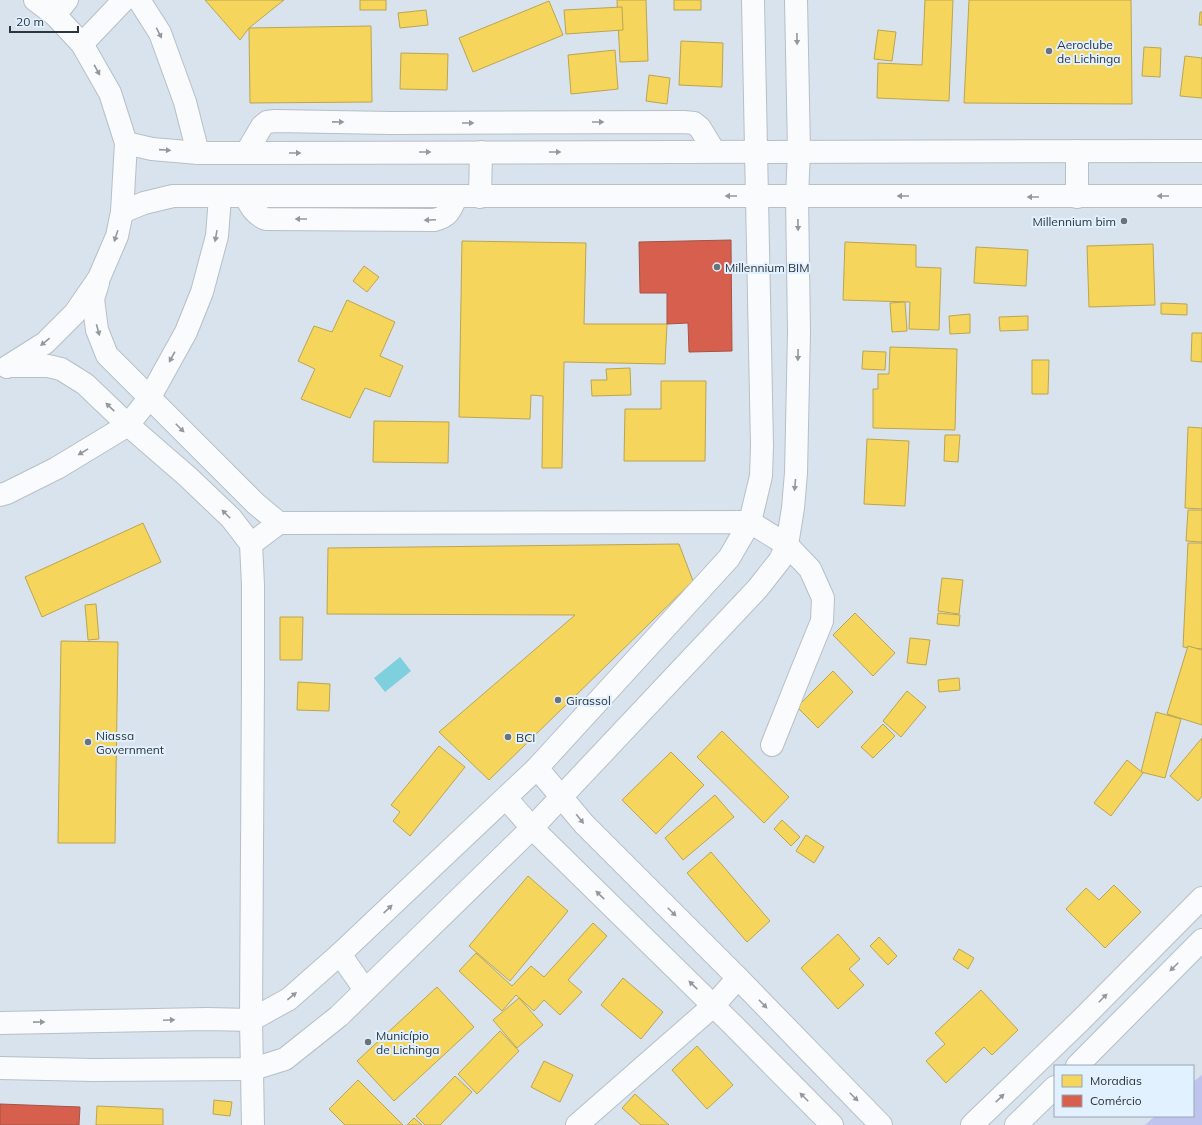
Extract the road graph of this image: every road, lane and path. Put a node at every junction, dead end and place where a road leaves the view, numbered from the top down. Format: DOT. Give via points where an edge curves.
graph roads {
  1 [pos="35,0"];
  2 [pos="124,0"];
  3 [pos="139,0"];
  4 [pos="753,0"];
  5 [pos="796,0"];
  6 [pos="61,7"];
  7 [pos="82,44"];
  8 [pos="391,123"];
  9 [pos="126,143"];
  10 [pos="1202,150"];
  11 [pos="714,151"];
  12 [pos="755,151"];
  13 [pos="799,151"];
  14 [pos="1077,151"];
  15 [pos="391,152"];
  16 [pos="481,152"];
  17 [pos="198,153"];
  18 [pos="246,153"];
  19 [pos="757,196"];
  20 [pos="797,196"];
  21 [pos="1202,196"];
  22 [pos="220,197"];
  23 [pos="480,197"];
  24 [pos="1077,197"];
  25 [pos="122,212"];
  26 [pos="99,278"];
  27 [pos="4,368"];
  28 [pos="150,397"];
  29 [pos="128,425"];
  30 [pos="0,495"];
  31 [pos="750,522"];
  32 [pos="279,523"];
  33 [pos="251,544"];
  34 [pos="787,545"];
  35 [pos="772,745"];
  36 [pos="537,768"];
  37 [pos="562,796"];
  38 [pos="506,798"];
  39 [pos="532,828"];
  40 [pos="1202,898"];
  41 [pos="1202,940"];
  42 [pos="340,954"];
  43 [pos="738,978"];
  44 [pos="366,990"];
  45 [pos="713,1006"];
  46 [pos="252,1020"];
  47 [pos="1081,1020"];
  48 [pos="0,1023"];
  49 [pos="1100,1043"];
  50 [pos="1078,1065"];
  51 [pos="0,1068"];
  52 [pos="253,1069"];
  53 [pos="1054,1088"];
  54 [pos="253,1125"];
  55 [pos="577,1125"];
  56 [pos="832,1125"];
  57 [pos="881,1125"];
  58 [pos="972,1125"];
  59 [pos="1016,1125"];
  1 -- 6 [label="street"];
  2 -- 7 [label="street"];
  3 -- 17 [label="street, one-way" via="160,33 185,102"];
  4 -- 12 [label="street"];
  5 -- 13 [label="street, one-way"];
  6 -- 7 [label="street"];
  7 -- 9 [label="street, one-way" via="110,93"];
  8 -- 11 [label="street, one-way" via="684,122 700,128"];
  8 -- 15 [label="street"];
  18 -- 8 [label="street, one-way" via="267,122"];
  9 -- 17 [label="street, one-way" via="152,149"];
  9 -- 25 [label="street"];
  10 -- 14 [label="street"];
  11 -- 12 [label="street"];
  16 -- 11 [label="street, one-way"];
  12 -- 13 [label="street"];
  12 -- 19 [label="street"];
  13 -- 14 [label="street"];
  13 -- 20 [label="street"];
  14 -- 24 [label="street"];
  15 -- 16 [label="street, one-way"];
  18 -- 15 [label="street, one-way"];
  16 -- 23 [label="street"];
  17 -- 18 [label="street"];
  19 -- 20 [label="street"];
  19 -- 23 [label="street, one-way"];
  19 -- 31 [label="street" via="762,446 761,476"];
  24 -- 20 [label="street, one-way"];
  20 -- 34 [label="street, one-way" via="799,332 796,474"];
  21 -- 24 [label="street, one-way"];
  23 -- 22 [label="street, one-way"];
  22 -- 25 [label="street" via="172,196"];
  22 -- 28 [label="street, one-way" via="217,236 202,292 186,332"];
  25 -- 26 [label="street, one-way" via="117,236"];
  26 -- 27 [label="street, one-way" via="75,313 45,343"];
  26 -- 28 [label="street, one-way" via="93,299 97,330 107,355"];
  29 -- 27 [label="street, one-way" via="85,384 61,369 48,366"];
  28 -- 29 [label="street"];
  28 -- 32 [label="street, one-way" via="256,504"];
  29 -- 30 [label="street, one-way" via="57,468"];
  33 -- 29 [label="street, one-way" via="231,518"];
  31 -- 32 [label="street"];
  31 -- 34 [label="street"];
  31 -- 36 [label="street" via="730,558"];
  32 -- 33 [label="street"];
  33 -- 46 [label="street" via="254,678"];
  34 -- 35 [label="street" via="810,569 823,598 822,621"];
  34 -- 37 [label="street" via="780,560 758,588"];
  36 -- 37 [label="street"];
  36 -- 38 [label="street"];
  37 -- 39 [label="street"];
  37 -- 43 [label="street, one-way" via="584,824"];
  38 -- 39 [label="street"];
  42 -- 38 [label="street, one-way"];
  39 -- 44 [label="street"];
  45 -- 39 [label="street, one-way"];
  47 -- 40 [label="street, one-way"];
  41 -- 49 [label="street, one-way"];
  42 -- 44 [label="street"];
  46 -- 42 [label="street, one-way" via="289,999"];
  43 -- 45 [label="street"];
  43 -- 57 [label="street, one-way"];
  44 -- 52 [label="street" via="339,1016 285,1059"];
  45 -- 55 [label="street"];
  56 -- 45 [label="street, one-way"];
  48 -- 46 [label="street, one-way"];
  46 -- 52 [label="street"];
  47 -- 49 [label="street"];
  58 -- 47 [label="street, one-way"];
  49 -- 50 [label="street"];
  51 -- 52 [label="street"];
  52 -- 54 [label="street"];
  53 -- 59 [label="street"];
}
